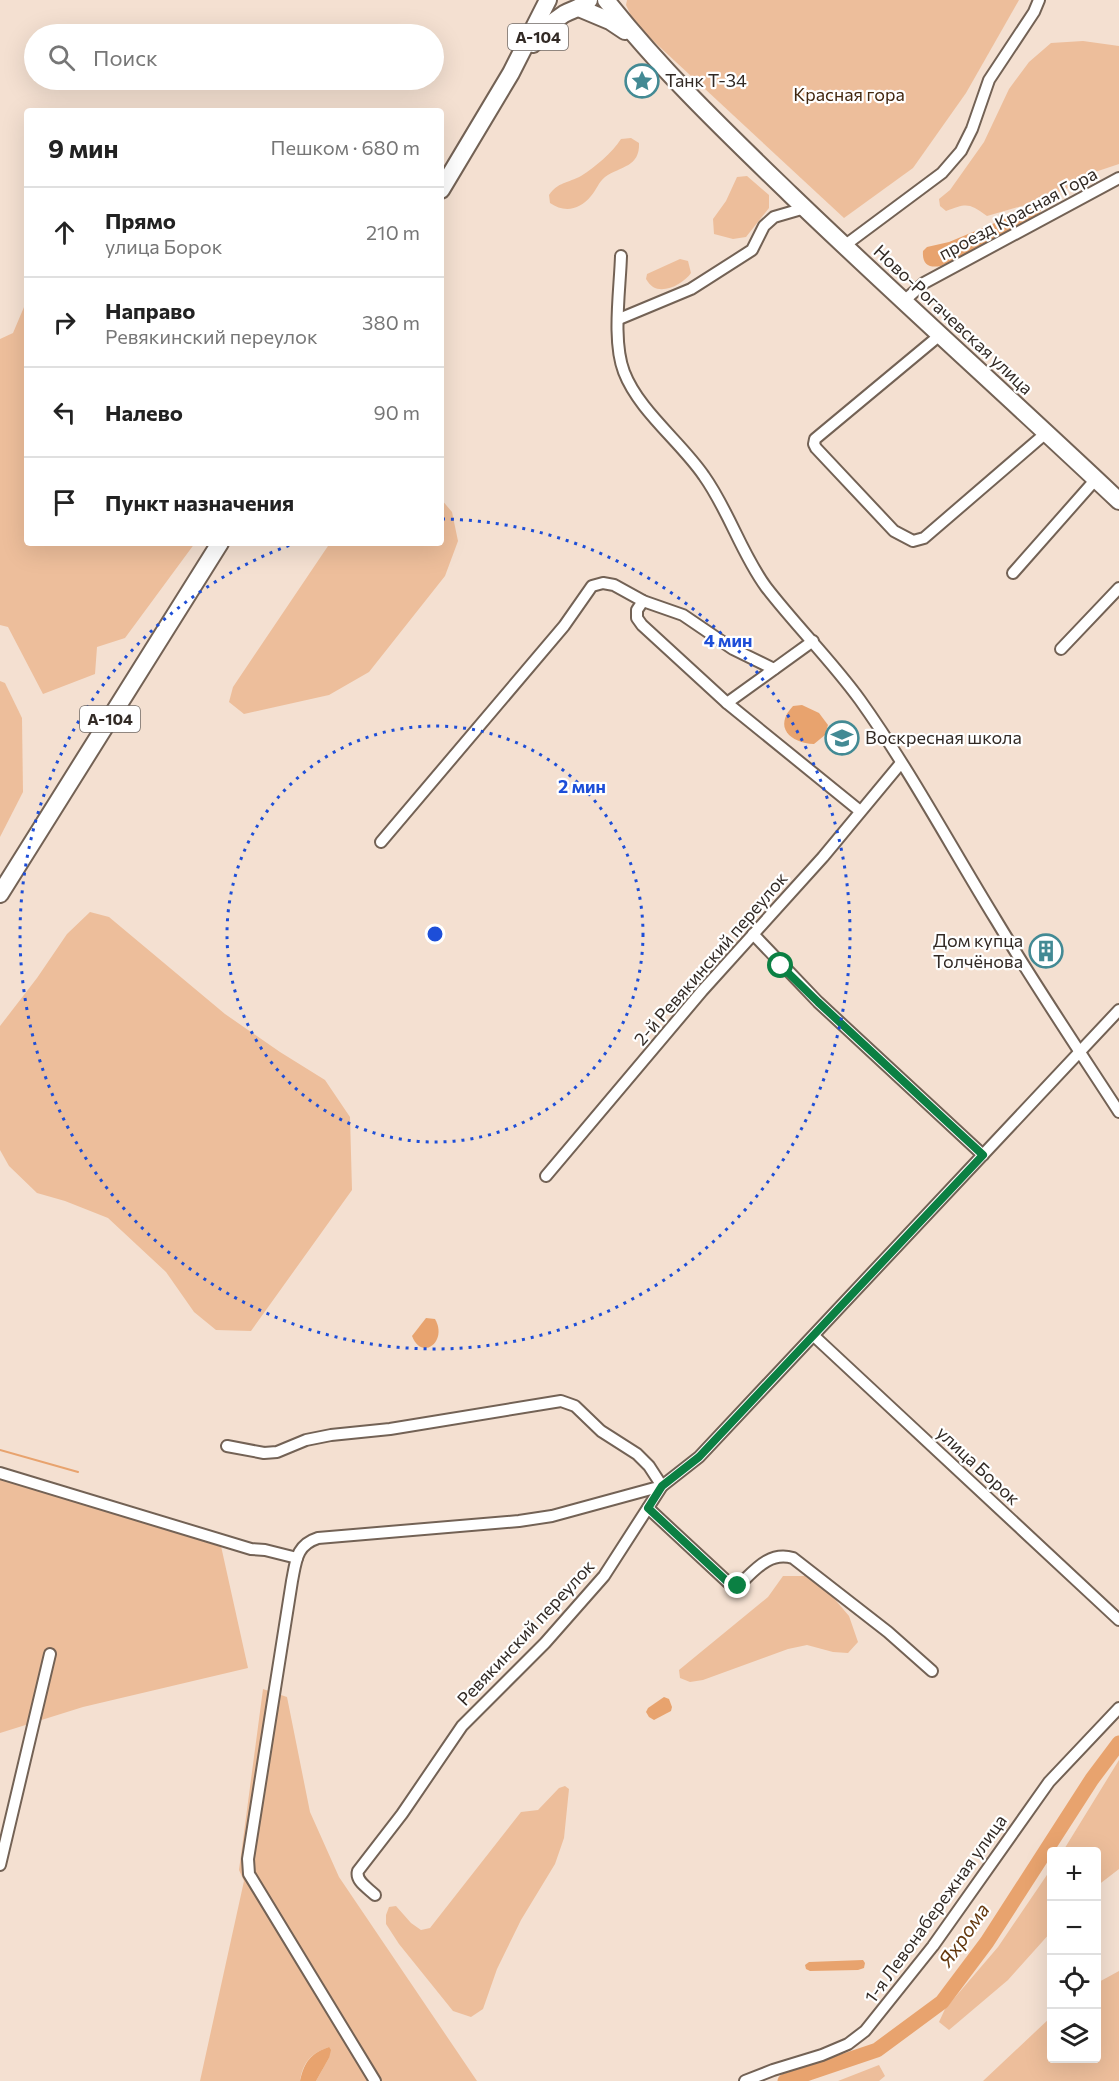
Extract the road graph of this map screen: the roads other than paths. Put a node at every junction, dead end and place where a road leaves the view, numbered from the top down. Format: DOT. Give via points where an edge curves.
graph roads {
  1 [pos="548,0"];
  2 [pos="557,0"];
  3 [pos="606,0"];
  4 [pos="1039,0"];
  5 [pos="580,5"];
  6 [pos="642,45"];
  7 [pos="511,73"];
  8 [pos="1119,178"];
  9 [pos="444,185"];
  10 [pos="805,208"];
  11 [pos="844,246"];
  12 [pos="621,256"];
  13 [pos="904,301"];
  14 [pos="619,319"];
  15 [pos="940,335"];
  16 [pos="1046,433"];
  17 [pos="1096,479"];
  18 [pos="1117,496"];
  19 [pos="218,546"];
  20 [pos="1013,573"];
  21 [pos="1119,588"];
  22 [pos="643,601"];
  23 [pos="813,641"];
  24 [pos="1061,649"];
  25 [pos="774,669"];
  26 [pos="727,703"];
  27 [pos="902,764"];
  28 [pos="860,811"];
  29 [pos="381,842"];
  30 [pos="0,894"];
  31 [pos="753,934"];
  32 [pos="1119,1010"];
  33 [pos="1080,1051"];
  34 [pos="1119,1112"];
  35 [pos="983,1155"];
  36 [pos="546,1176"];
  37 [pos="814,1336"];
  38 [pos="227,1446"];
  39 [pos="0,1473"];
  40 [pos="662,1486"];
  41 [pos="648,1508"];
  42 [pos="297,1558"];
  43 [pos="1119,1620"];
  44 [pos="50,1654"];
  45 [pos="932,1671"];
  46 [pos="1119,1708"];
  47 [pos="0,1864"];
  48 [pos="375,1895"];
  49 [pos="375,2081"];
  50 [pos="745,2081"];
  1 -- 7 [label="main road, А-104"];
  2 -- 5 [label="main road, А-104" via="566,8"];
  3 -- 6 [label="main road"];
  4 -- 11 [label="street" via="989,80 961,151 942,173"];
  5 -- 6 [label="main road" via="619,26"];
  5 -- 7 [label="main road, А-104" via="544,30"];
  6 -- 10 [label="main road, Ново-Рогачевская улица"];
  7 -- 9 [label="main road, А-104"];
  8 -- 13 [label="street, проезд Красная Гора" via="924,283"];
  10 -- 11 [label="main road, Ново-Рогачевская улица"];
  10 -- 14 [label="street" via="774,217 764,226 752,250 691,289"];
  11 -- 13 [label="main road, Ново-Рогачевская улица"];
  12 -- 14 [label="street"];
  13 -- 15 [label="main road, Ново-Рогачевская улица"];
  14 -- 23 [label="street" via="618,349 624,373 638,397 703,474 751,565"];
  15 -- 16 [label="main road, Ново-Рогачевская улица"];
  15 -- 16 [label="street" via="815,439 814,444 894,531 913,541 924,538"];
  16 -- 17 [label="main road, Ново-Рогачевская улица"];
  17 -- 18 [label="main road, Ново-Рогачевская улица"];
  17 -- 20 [label="street"];
  19 -- 30 [label="main road, А-104"];
  21 -- 24 [label="street"];
  22 -- 25 [label="street" via="683,615 733,649"];
  22 -- 26 [label="street" via="637,610 642,625"];
  22 -- 29 [label="street" via="614,585 592,586 564,626"];
  23 -- 25 [label="street"];
  23 -- 27 [label="street" via="858,698"];
  25 -- 26 [label="street"];
  26 -- 28 [label="street"];
  27 -- 28 [label="street, 2-й Ревякинский переулок"];
  27 -- 33 [label="street" via="995,920"];
  28 -- 31 [label="street, 2-й Ревякинский переулок"];
  31 -- 35 [label="street" via="818,1002"];
  31 -- 36 [label="street, 2-й Ревякинский переулок"];
  32 -- 33 [label="street, Ревякинский переулок"];
  33 -- 34 [label="street"];
  33 -- 35 [label="street, Ревякинский переулок"];
  35 -- 37 [label="street, Ревякинский переулок"];
  37 -- 40 [label="street, Ревякинский переулок" via="699,1457"];
  37 -- 43 [label="street, улица Борок"];
  38 -- 40 [label="street" via="276,1452 330,1435 561,1401 575,1406 601,1431 637,1454"];
  39 -- 42 [label="street" via="251,1549"];
  40 -- 41 [label="street, Ревякинский переулок"];
  40 -- 42 [label="street" via="541,1518 318,1538 307,1542"];
  41 -- 45 [label="street" via="732,1586 738,1586 770,1558 793,1557"];
  41 -- 48 [label="street, Ревякинский переулок" via="604,1576 545,1643 462,1726 358,1871 359,1880"];
  42 -- 49 [label="street" via="248,1859 249,1874"];
  44 -- 47 [label="street"];
  46 -- 50 [label="street, 1-я Левонабережная улица" via="1049,1782 933,1946 865,2031 848,2044"];
}
